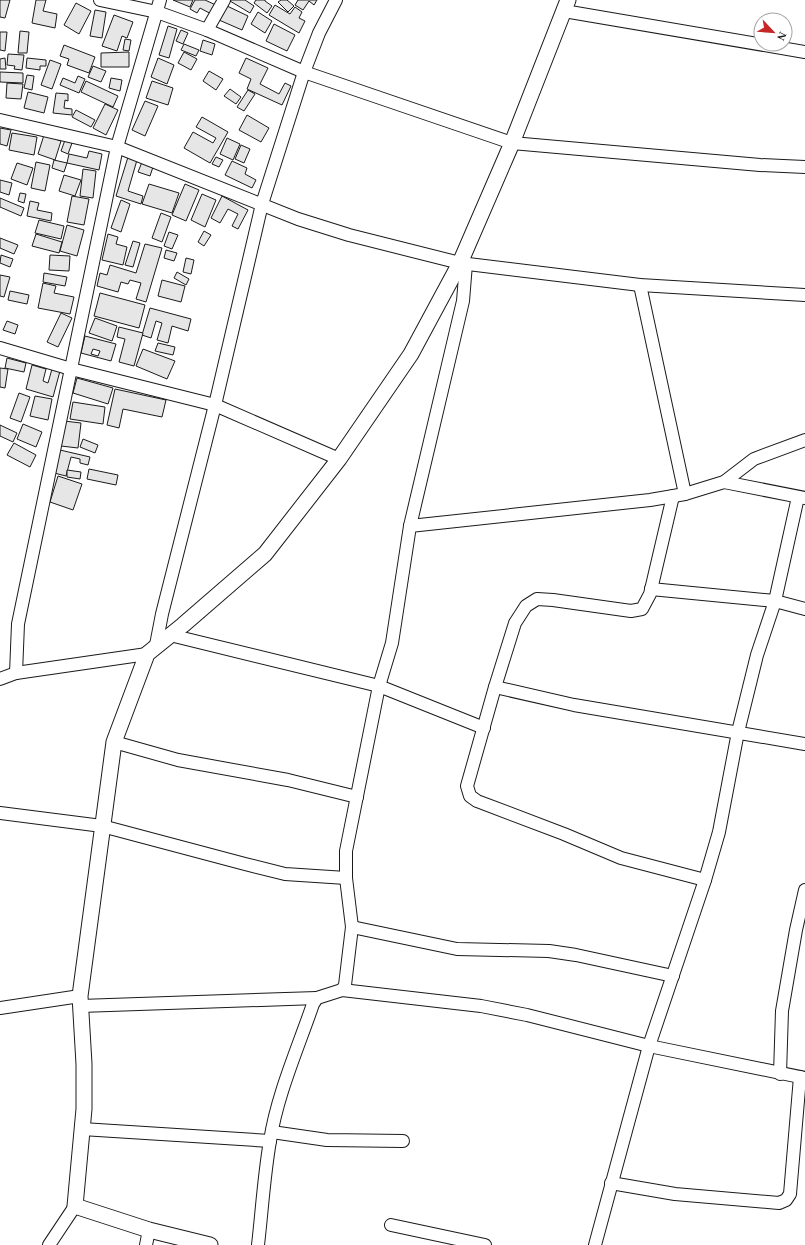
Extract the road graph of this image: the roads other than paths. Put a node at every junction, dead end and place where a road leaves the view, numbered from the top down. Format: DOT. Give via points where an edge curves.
graph roads {
  1 [pos="100,0"];
  2 [pos="160,0"];
  3 [pos="224,0"];
  4 [pos="336,0"];
  5 [pos="566,5"];
  6 [pos="157,12"];
  7 [pos="207,30"];
  8 [pos="805,52"];
  9 [pos="304,72"];
  10 [pos="0,120"];
  11 [pos="512,143"];
  12 [pos="117,147"];
  13 [pos="805,167"];
  14 [pos="262,204"];
  15 [pos="463,264"];
  16 [pos="640,286"];
  17 [pos="805,295"];
  18 [pos="0,348"];
  19 [pos="71,369"];
  20 [pos="215,405"];
  21 [pos="805,440"];
  22 [pos="339,459"];
  23 [pos="724,482"];
  24 [pos="679,495"];
  25 [pos="802,498"];
  26 [pos="410,526"];
  27 [pos="651,589"];
  28 [pos="775,601"];
  29 [pos="805,609"];
  30 [pos="170,635"];
  31 [pos="151,650"];
  32 [pos="16,674"];
  33 [pos="0,679"];
  34 [pos="379,686"];
  35 [pos="495,687"];
  36 [pos="484,728"];
  37 [pos="738,732"];
  38 [pos="114,742"];
  39 [pos="805,744"];
  40 [pos="357,797"];
  41 [pos="0,813"];
  42 [pos="102,826"];
  43 [pos="346,878"];
  44 [pos="705,880"];
  45 [pos="805,890"];
  46 [pos="352,927"];
  47 [pos="673,976"];
  48 [pos="342,990"];
  49 [pos="317,998"];
  50 [pos="80,1001"];
  51 [pos="0,1008"];
  52 [pos="649,1046"];
  53 [pos="780,1074"];
  54 [pos="803,1078"];
  55 [pos="82,1129"];
  56 [pos="271,1136"];
  57 [pos="403,1141"];
  58 [pos="799,1150"];
  59 [pos="611,1182"];
  60 [pos="75,1206"];
  61 [pos="391,1225"];
  62 [pos="149,1230"];
  63 [pos="49,1245"];
  64 [pos="146,1245"];
  65 [pos="210,1245"];
  66 [pos="258,1245"];
  67 [pos="485,1245"];
  68 [pos="595,1245"];
  1 -- 6 [label="street"];
  2 -- 6 [label="street"];
  3 -- 7 [label="street"];
  4 -- 9 [label="street" via="319,33"];
  5 -- 8 [label="street"];
  5 -- 11 [label="street"];
  6 -- 7 [label="street"];
  6 -- 12 [label="street"];
  7 -- 9 [label="street"];
  9 -- 11 [label="street"];
  9 -- 14 [label="street"];
  10 -- 12 [label="street"];
  11 -- 13 [label="street"];
  11 -- 15 [label="street"];
  12 -- 14 [label="street"];
  12 -- 19 [label="street"];
  14 -- 15 [label="street" via="312,224"];
  14 -- 20 [label="street"];
  15 -- 16 [label="street"];
  15 -- 22 [label="street" via="411,354"];
  15 -- 26 [label="street" via="463,301"];
  16 -- 17 [label="street"];
  16 -- 24 [label="street"];
  18 -- 19 [label="street"];
  19 -- 20 [label="street"];
  19 -- 32 [label="street" via="18,624"];
  20 -- 22 [label="street"];
  20 -- 31 [label="street"];
  21 -- 23 [label="street" via="754,459"];
  22 -- 30 [label="street" via="265,554"];
  23 -- 24 [label="street"];
  23 -- 25 [label="street"];
  24 -- 26 [label="street"];
  24 -- 27 [label="street"];
  25 -- 28 [label="street"];
  26 -- 34 [label="street" via="392,642"];
  27 -- 28 [label="street"];
  27 -- 35 [label="street" via="642,609 630,611 545,599 538,599 526,606 515,623"];
  28 -- 29 [label="street"];
  28 -- 37 [label="street" via="757,654"];
  30 -- 31 [label="street"];
  30 -- 34 [label="street"];
  31 -- 32 [label="street"];
  31 -- 38 [label="street"];
  32 -- 33 [label="street"];
  34 -- 36 [label="street"];
  34 -- 40 [label="street"];
  35 -- 36 [label="street"];
  35 -- 37 [label="street" via="574,705"];
  36 -- 44 [label="street" via="467,786 470,796 477,802 621,858"];
  37 -- 39 [label="street"];
  37 -- 44 [label="street" via="719,832"];
  38 -- 40 [label="street" via="178,760 288,780"];
  38 -- 42 [label="street"];
  40 -- 43 [label="street" via="346,851"];
  41 -- 42 [label="street"];
  42 -- 43 [label="street" via="285,874"];
  42 -- 50 [label="street"];
  43 -- 46 [label="street"];
  44 -- 47 [label="street"];
  45 -- 53 [label="street" via="782,1011"];
  46 -- 47 [label="street" via="457,949 549,951 576,955"];
  46 -- 48 [label="street" via="345,985"];
  47 -- 52 [label="street"];
  48 -- 49 [label="street"];
  48 -- 52 [label="street" via="481,1006"];
  49 -- 50 [label="street"];
  49 -- 56 [label="street" via="294,1057"];
  50 -- 51 [label="street"];
  50 -- 55 [label="street" via="84,1079"];
  52 -- 53 [label="street"];
  52 -- 59 [label="street"];
  53 -- 54 [label="street"];
  54 -- 58 [label="street"];
  55 -- 56 [label="street"];
  55 -- 60 [label="street"];
  56 -- 57 [label="street"];
  56 -- 66 [label="street"];
  58 -- 59 [label="street" via="790,1194 786,1200 779,1203 675,1194"];
  59 -- 68 [label="street"];
  60 -- 62 [label="street"];
  60 -- 63 [label="street"];
  61 -- 67 [label="street"];
  62 -- 64 [label="street"];
  62 -- 65 [label="street"];
}
